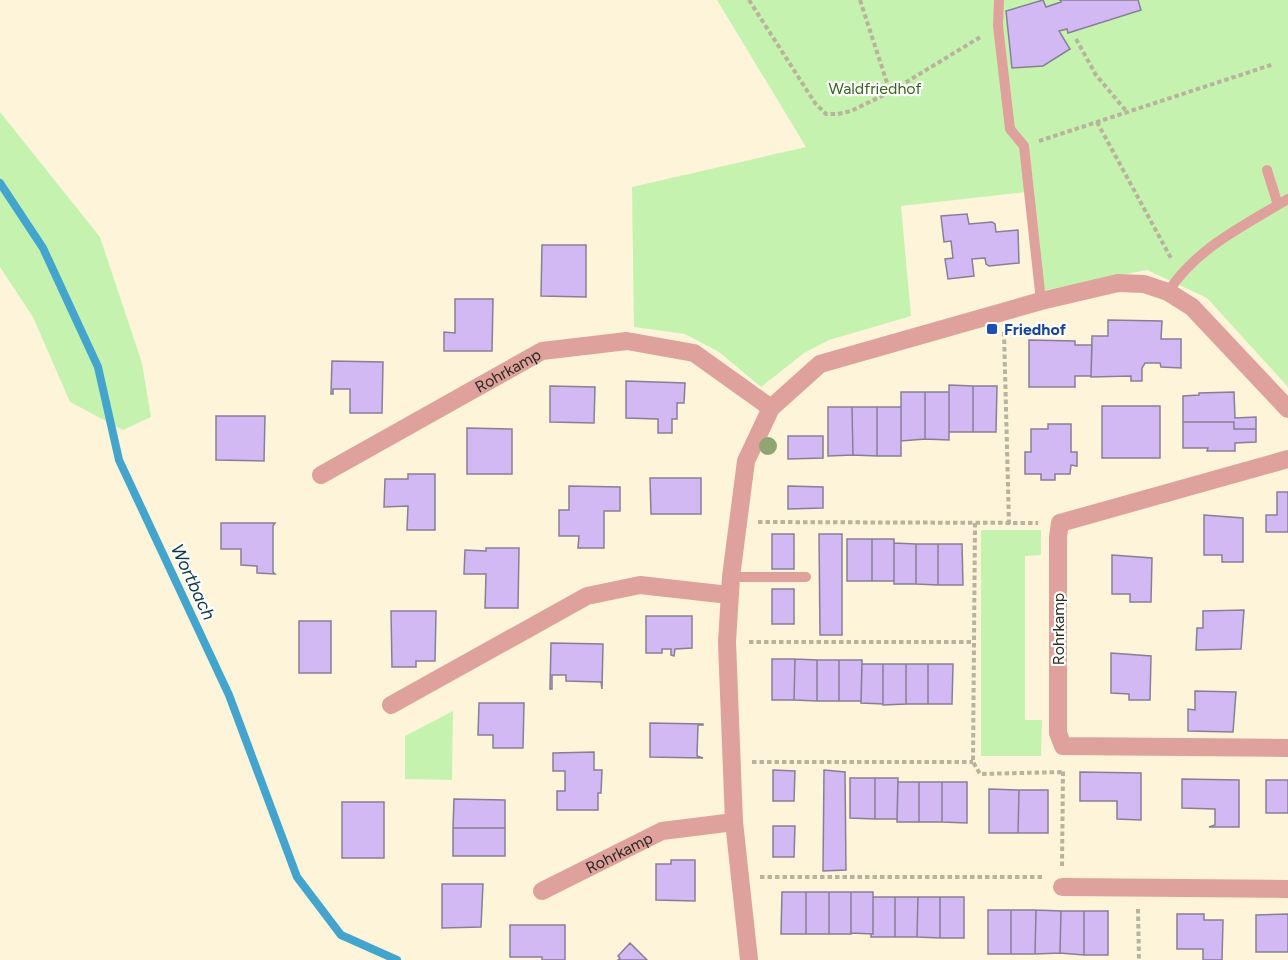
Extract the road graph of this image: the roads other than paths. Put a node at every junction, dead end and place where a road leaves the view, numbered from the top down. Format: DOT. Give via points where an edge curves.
graph roads {
  1 [pos="999,0"];
  2 [pos="1268,170"];
  3 [pos="1283,202"];
  4 [pos="1168,292"];
  5 [pos="1041,301"];
  6 [pos="771,408"];
  7 [pos="1288,409"];
  8 [pos="1288,459"];
  9 [pos="321,475"];
  10 [pos="806,578"];
  11 [pos="730,586"];
  12 [pos="391,705"];
  13 [pos="1288,748"];
  14 [pos="734,822"];
  15 [pos="1062,882"];
  16 [pos="1288,889"];
  17 [pos="542,891"];
  18 [pos="748,960"];
  1 -- 5 [label="lane" via="998,26 1010,129 1024,146"];
  2 -- 3 [label="lane"];
  3 -- 4 [label="lane" via="1219,240 1180,273"];
  4 -- 5 [label="street" via="1144,284 1118,283"];
  4 -- 7 [label="street" via="1191,307"];
  5 -- 6 [label="street" via="820,364"];
  6 -- 9 [label="street, Rohrkamp" via="694,353 627,341 542,351"];
  6 -- 11 [label="street" via="746,461"];
  8 -- 13 [label="street, Rohrkamp" via="1060,523 1058,537 1058,733 1064,747"];
  10 -- 11 [label="lane"];
  11 -- 12 [label="street" via="640,585 587,596"];
  11 -- 14 [label="street" via="727,642"];
  14 -- 17 [label="street, Rohrkamp" via="662,831"];
  14 -- 18 [label="street"];
  15 -- 16 [label="street"];
}
